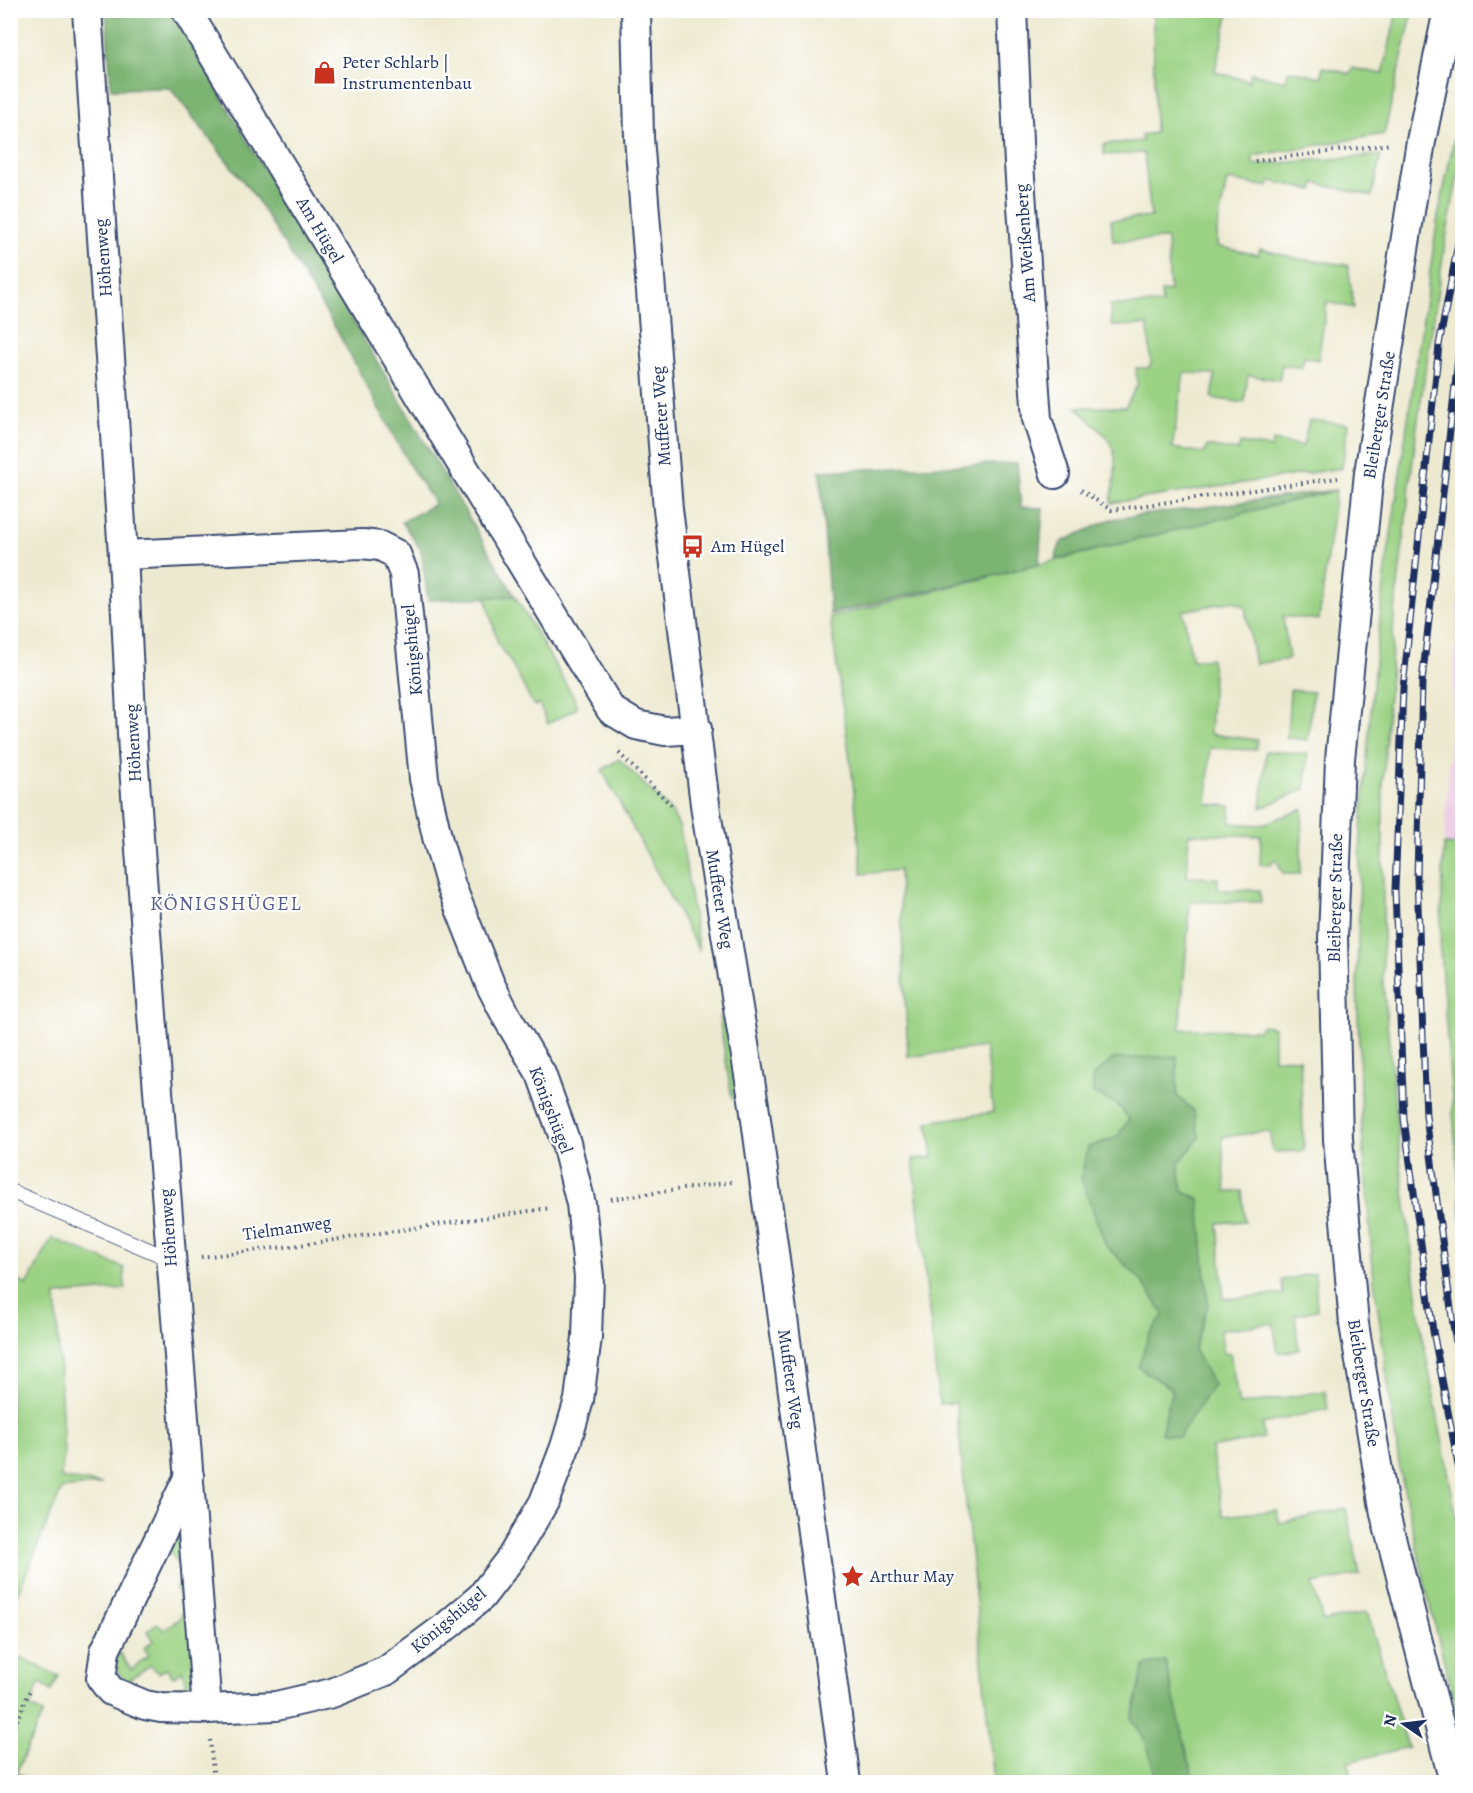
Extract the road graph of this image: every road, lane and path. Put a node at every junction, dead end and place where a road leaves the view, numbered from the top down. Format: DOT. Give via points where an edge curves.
graph roads {
  1 [pos="87,10"];
  2 [pos="186,10"];
  3 [pos="636,10"];
  4 [pos="1012,10"];
  5 [pos="1448,10"];
  6 [pos="1421,141"];
  7 [pos="1255,161"];
  8 [pos="1369,473"];
  9 [pos="1055,474"];
  10 [pos="1111,510"];
  11 [pos="123,555"];
  12 [pos="611,710"];
  13 [pos="697,729"];
  14 [pos="674,807"];
  15 [pos="725,1183"];
  16 [pos="10,1191"];
  17 [pos="609,1199"];
  18 [pos="581,1203"];
  19 [pos="170,1259"];
  20 [pos="189,1476"];
  21 [pos="30,1690"];
  22 [pos="207,1709"];
  23 [pos="10,1737"];
  24 [pos="214,1782"];
  25 [pos="846,1782"];
  26 [pos="1454,1782"];
  1 -- 11 [label="street, Höhenweg"];
  2 -- 12 [label="street, Am Hügel"];
  3 -- 13 [label="street, Muffeter Weg" via="639,137 668,509"];
  4 -- 9 [label="street, Am Weißenberg" via="1037,419"];
  5 -- 6 [label="street, Bleiberger Straße"];
  6 -- 7 [label="path"];
  6 -- 8 [label="street, Bleiberger Straße"];
  8 -- 10 [label="path"];
  8 -- 26 [label="street, Bleiberger Straße" via="1340,759 1333,938 1338,1139 1354,1324 1385,1514"];
  11 -- 18 [label="street, Königshügel" via="362,544 380,546 396,554 405,574 424,779 438,841 451,886 490,984 541,1074 566,1143"];
  11 -- 19 [label="street, Höhenweg" via="134,765"];
  12 -- 13 [label="street, Am Hügel" via="636,725 665,731"];
  12 -- 14 [label="path" via="619,753"];
  13 -- 25 [label="street, Muffeter Weg"];
  15 -- 17 [label="path"];
  16 -- 19 [label="lane"];
  18 -- 19 [label="path, Tielmanweg" via="293,1246"];
  18 -- 22 [label="street, Königshügel" via="589,1277 579,1400 544,1502 511,1558 482,1597 386,1671 332,1693 276,1706"];
  19 -- 20 [label="street, Höhenweg"];
  20 -- 22 [label="street, Höhenweg"];
  20 -- 22 [label="street" via="105,1651 101,1678 111,1691 145,1705"];
  21 -- 23 [label="path"];
  22 -- 24 [label="path"];
}
